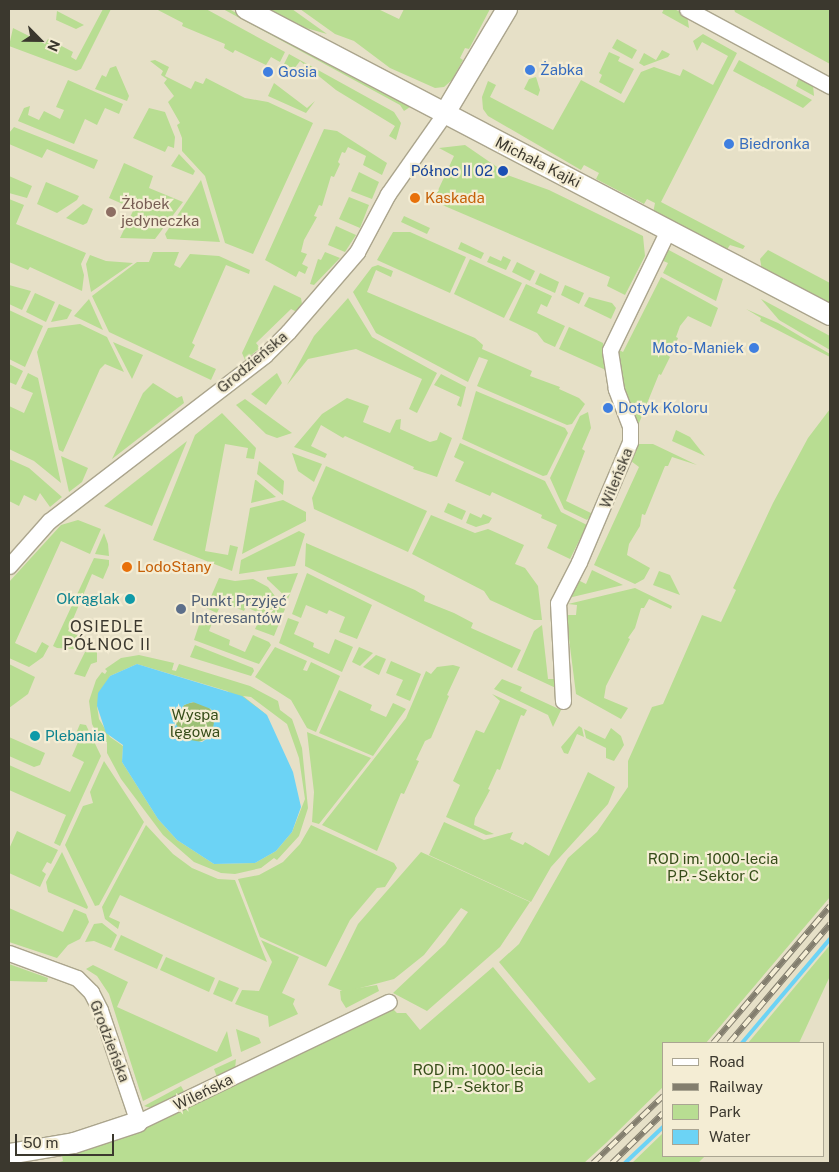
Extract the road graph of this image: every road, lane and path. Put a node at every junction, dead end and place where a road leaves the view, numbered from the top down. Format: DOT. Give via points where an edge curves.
graph roads {
  1 [pos="246,9"];
  2 [pos="507,9"];
  3 [pos="687,9"];
  4 [pos="710,14"];
  5 [pos="830,86"];
  6 [pos="445,114"];
  7 [pos="668,230"];
  8 [pos="830,315"];
  9 [pos="9,566"];
  10 [pos="563,701"];
  11 [pos="9,953"];
  12 [pos="389,1002"];
  13 [pos="138,1122"];
  14 [pos="9,1154"];
  1 -- 6 [label="street, Michała Kajki"];
  2 -- 6 [label="street"];
  3 -- 4 [label="street"];
  4 -- 5 [label="street"];
  6 -- 7 [label="street, Michała Kajki"];
  6 -- 9 [label="street, Grodzieńska" via="388,194 357,252 288,332 265,354 49,522"];
  7 -- 8 [label="street, Michała Kajki"];
  7 -- 10 [label="street, Wileńska" via="610,350 616,389 630,426 630,442 558,603"];
  11 -- 13 [label="street, Grodzieńska" via="68,974 84,984 100,1010"];
  12 -- 13 [label="street, Wileńska"];
  13 -- 14 [label="street, Wileńska" via="74,1143"];
}
